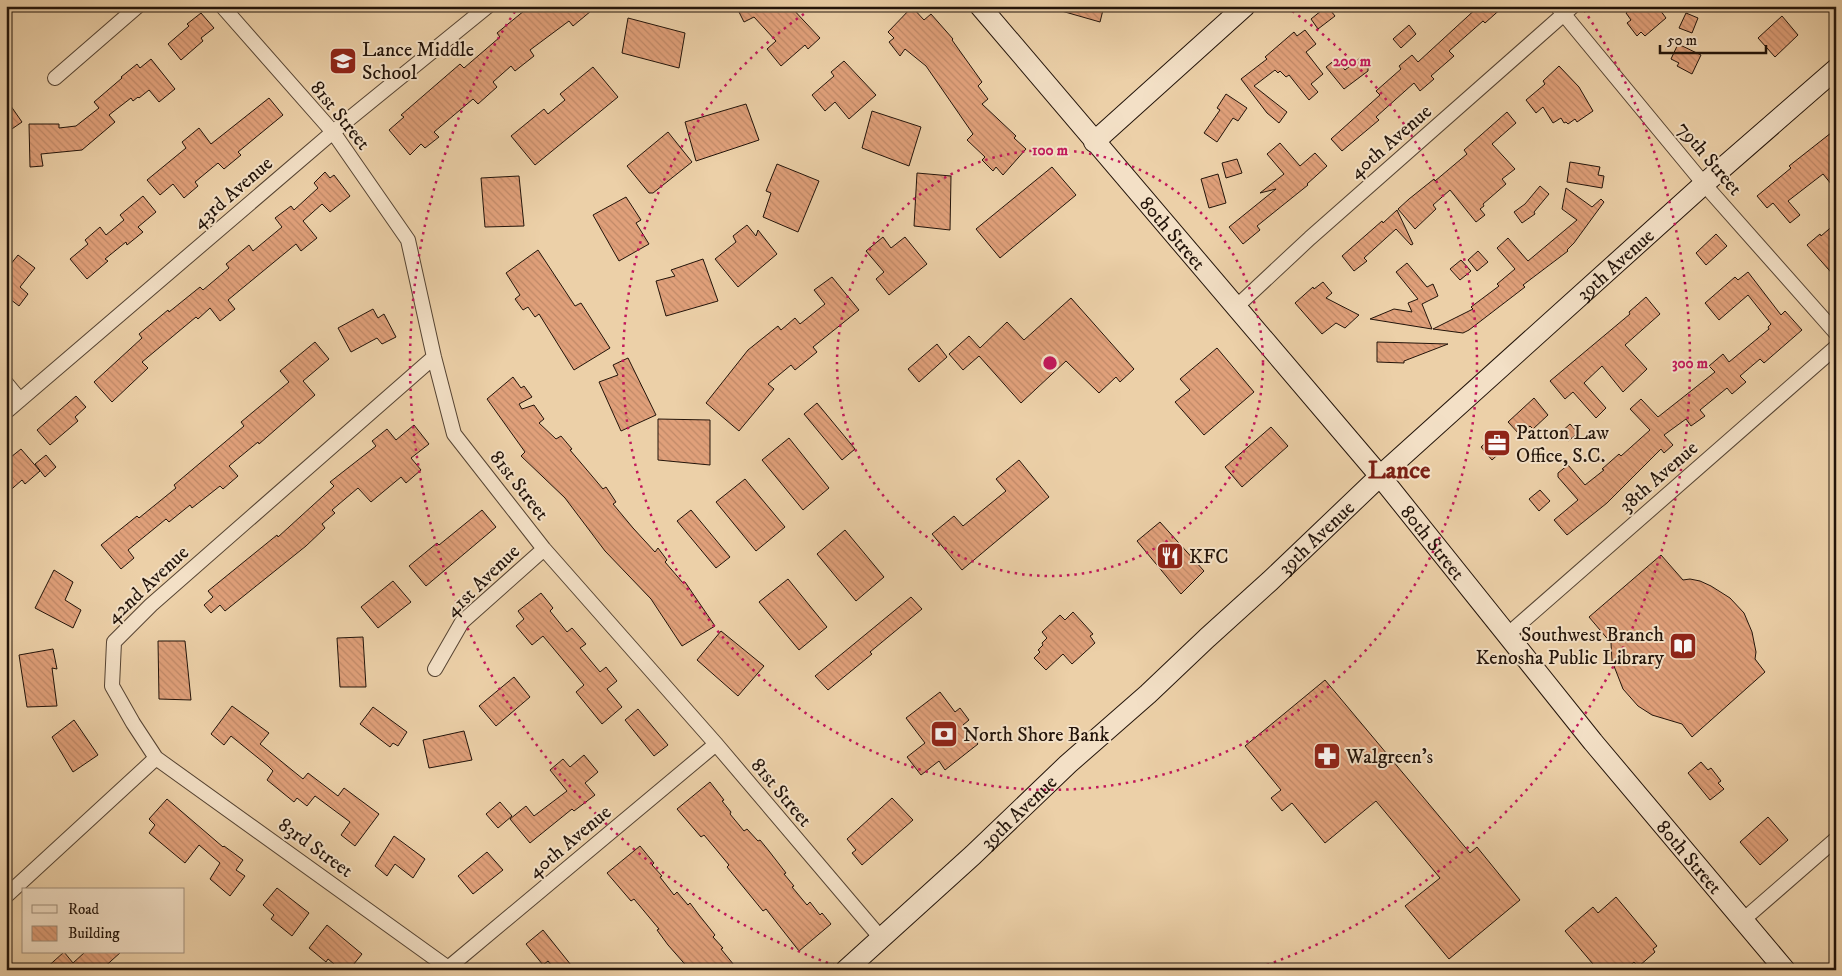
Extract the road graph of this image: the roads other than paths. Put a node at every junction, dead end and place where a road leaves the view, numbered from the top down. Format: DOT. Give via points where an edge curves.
graph roads {
  1 [pos="138,6"];
  2 [pos="222,6"];
  3 [pos="488,6"];
  4 [pos="980,6"];
  5 [pos="1245,6"];
  6 [pos="1565,9"];
  7 [pos="1836,69"];
  8 [pos="55,78"];
  9 [pos="333,132"];
  10 [pos="1094,142"];
  11 [pos="1704,184"];
  12 [pos="1235,308"];
  13 [pos="1836,333"];
  14 [pos="1836,346"];
  15 [pos="434,357"];
  16 [pos="6,384"];
  17 [pos="20,400"];
  18 [pos="6,412"];
  19 [pos="1380,476"];
  20 [pos="544,548"];
  21 [pos="1506,636"];
  22 [pos="435,669"];
  23 [pos="716,744"];
  24 [pos="156,758"];
  25 [pos="1836,839"];
  26 [pos="6,896"];
  27 [pos="1743,920"];
  28 [pos="880,937"];
  29 [pos="450,969"];
  30 [pos="846,970"];
  31 [pos="1785,970"];
  1 -- 8 [label="street"];
  2 -- 9 [label="street, 81st Street"];
  3 -- 9 [label="street, 43rd Avenue"];
  4 -- 10 [label="street, 80th Street"];
  5 -- 10 [label="street"];
  6 -- 11 [label="street, 79th Street"];
  6 -- 12 [label="street, 40th Avenue"];
  7 -- 11 [label="street, 39th Avenue"];
  9 -- 15 [label="street, 81st Street" via="408,240"];
  9 -- 17 [label="street, 43rd Avenue"];
  10 -- 12 [label="street, 80th Street"];
  11 -- 13 [label="street, 79th Street"];
  11 -- 19 [label="street, 39th Avenue"];
  12 -- 19 [label="street, 80th Street"];
  14 -- 21 [label="street, 38th Avenue"];
  15 -- 20 [label="street, 81st Street" via="454,434"];
  15 -- 24 [label="street, 42nd Avenue" via="151,605 114,642 112,686"];
  16 -- 17 [label="street"];
  17 -- 18 [label="street, 43rd Avenue"];
  19 -- 21 [label="street, 80th Street"];
  19 -- 28 [label="street, 39th Avenue" via="1270,582"];
  20 -- 22 [label="street, 41st Avenue" via="462,622"];
  20 -- 23 [label="street, 81st Street"];
  21 -- 27 [label="street, 80th Street"];
  23 -- 28 [label="street, 81st Street"];
  23 -- 29 [label="street, 40th Avenue"];
  24 -- 26 [label="street"];
  24 -- 29 [label="street, 83rd Street"];
  25 -- 27 [label="street"];
  27 -- 31 [label="street, 80th Street"];
  28 -- 30 [label="street, 39th Avenue"];
}
